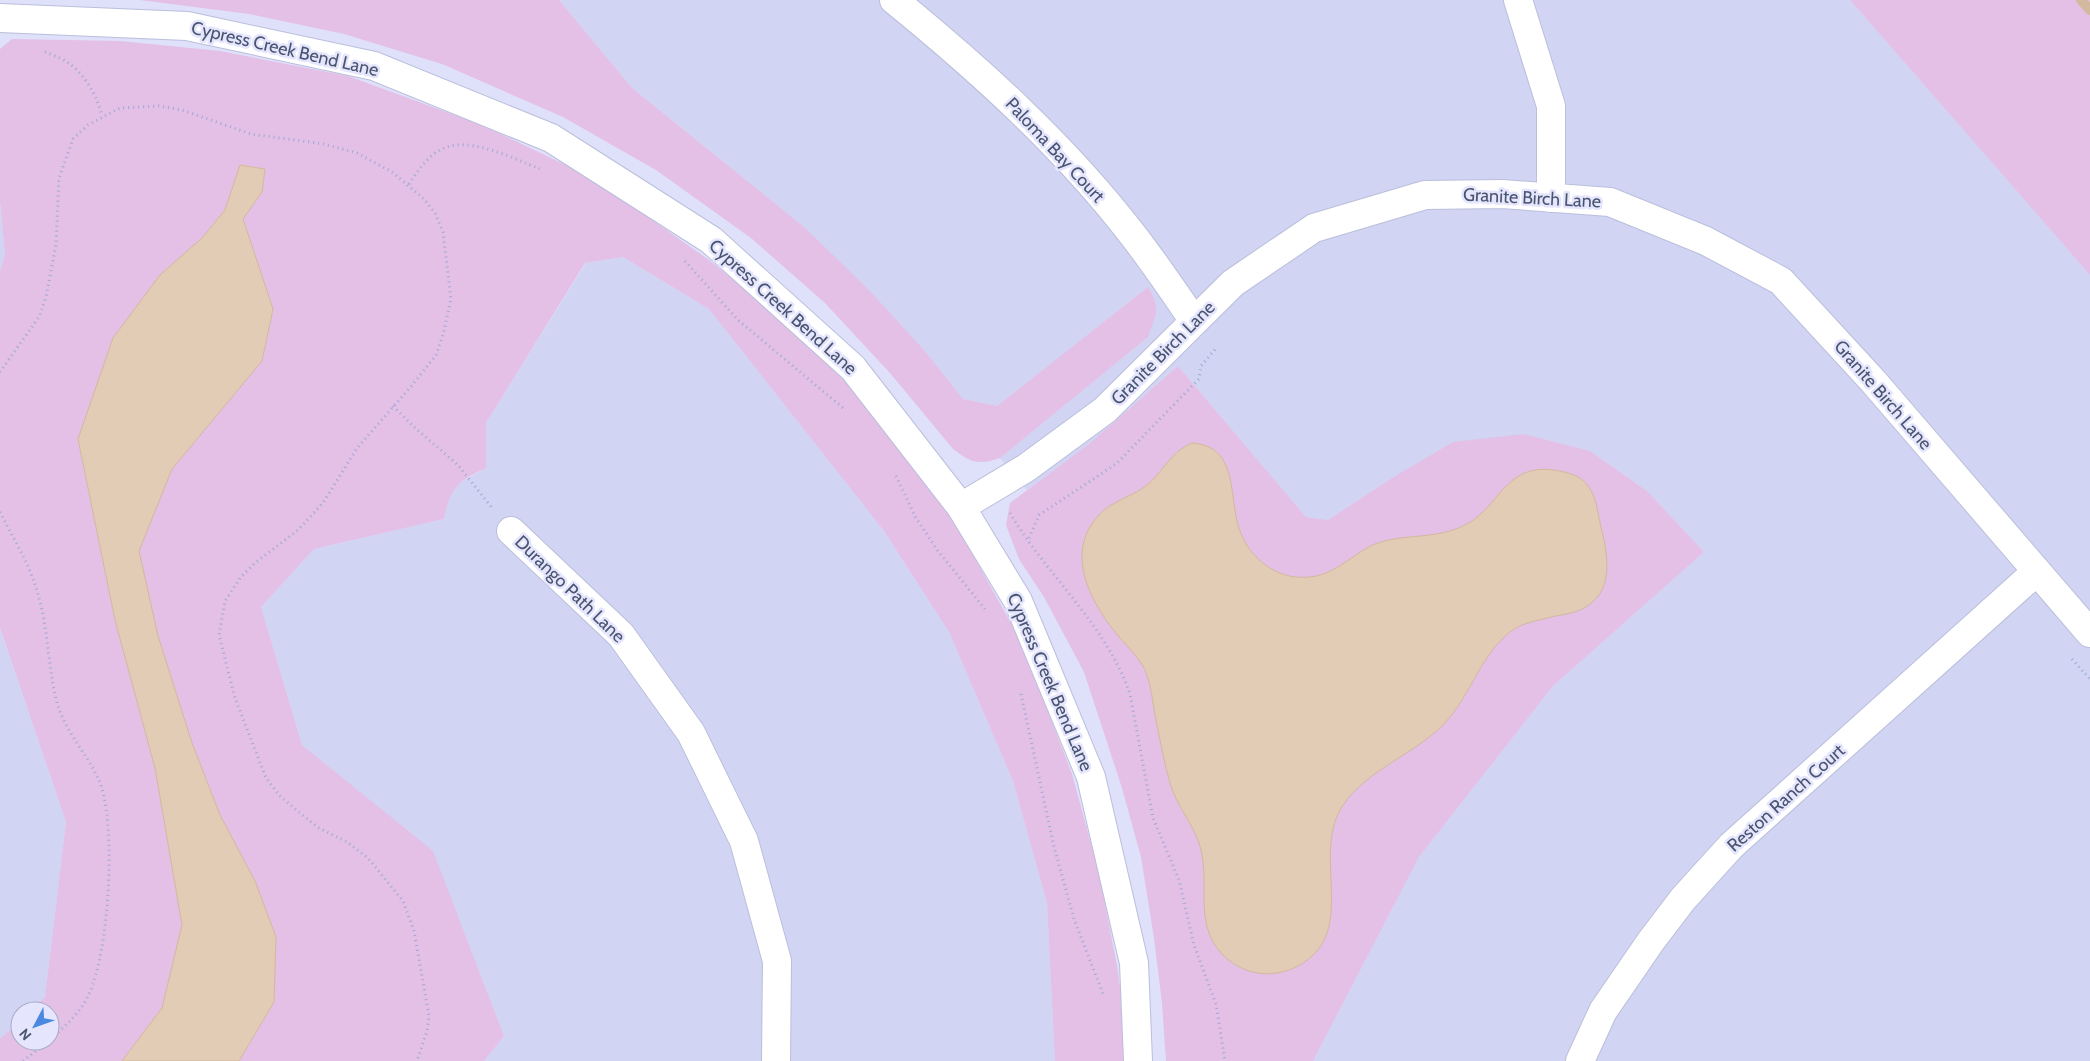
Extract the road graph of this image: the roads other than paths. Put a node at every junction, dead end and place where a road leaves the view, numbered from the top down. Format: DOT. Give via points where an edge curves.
graph roads {
  1 [pos="894,0"];
  2 [pos="1518,0"];
  3 [pos="0,18"];
  4 [pos="1552,198"];
  5 [pos="1194,321"];
  6 [pos="961,507"];
  7 [pos="511,531"];
  8 [pos="2036,572"];
  9 [pos="2090,633"];
  10 [pos="776,1061"];
  11 [pos="1138,1061"];
  12 [pos="1580,1061"];
  1 -- 5 [label="street, Paloma Bay Court" via="980,73 1041,131 1132,234"];
  2 -- 4 [label="street" via="1551,106"];
  3 -- 6 [label="street, Cypress Creek Bend Lane" via="188,26 374,66 550,138 712,240 853,368"];
  4 -- 5 [label="street, Granite Birch Lane" via="1502,194 1425,195 1314,228 1233,283"];
  4 -- 8 [label="street, Granite Birch Lane" via="1610,202 1706,240 1781,281 1873,381"];
  5 -- 6 [label="street, Granite Birch Lane" via="1105,410 1026,468"];
  6 -- 11 [label="street, Cypress Creek Bend Lane" via="1018,601 1091,777 1134,963"];
  7 -- 10 [label="street, Durango Path Lane" via="620,635 695,741 744,841 777,960"];
  8 -- 9 [label="street, Granite Birch Lane"];
  8 -- 12 [label="street, Reston Ranch Court" via="1731,846 1683,899 1652,941 1603,1011"];
}
